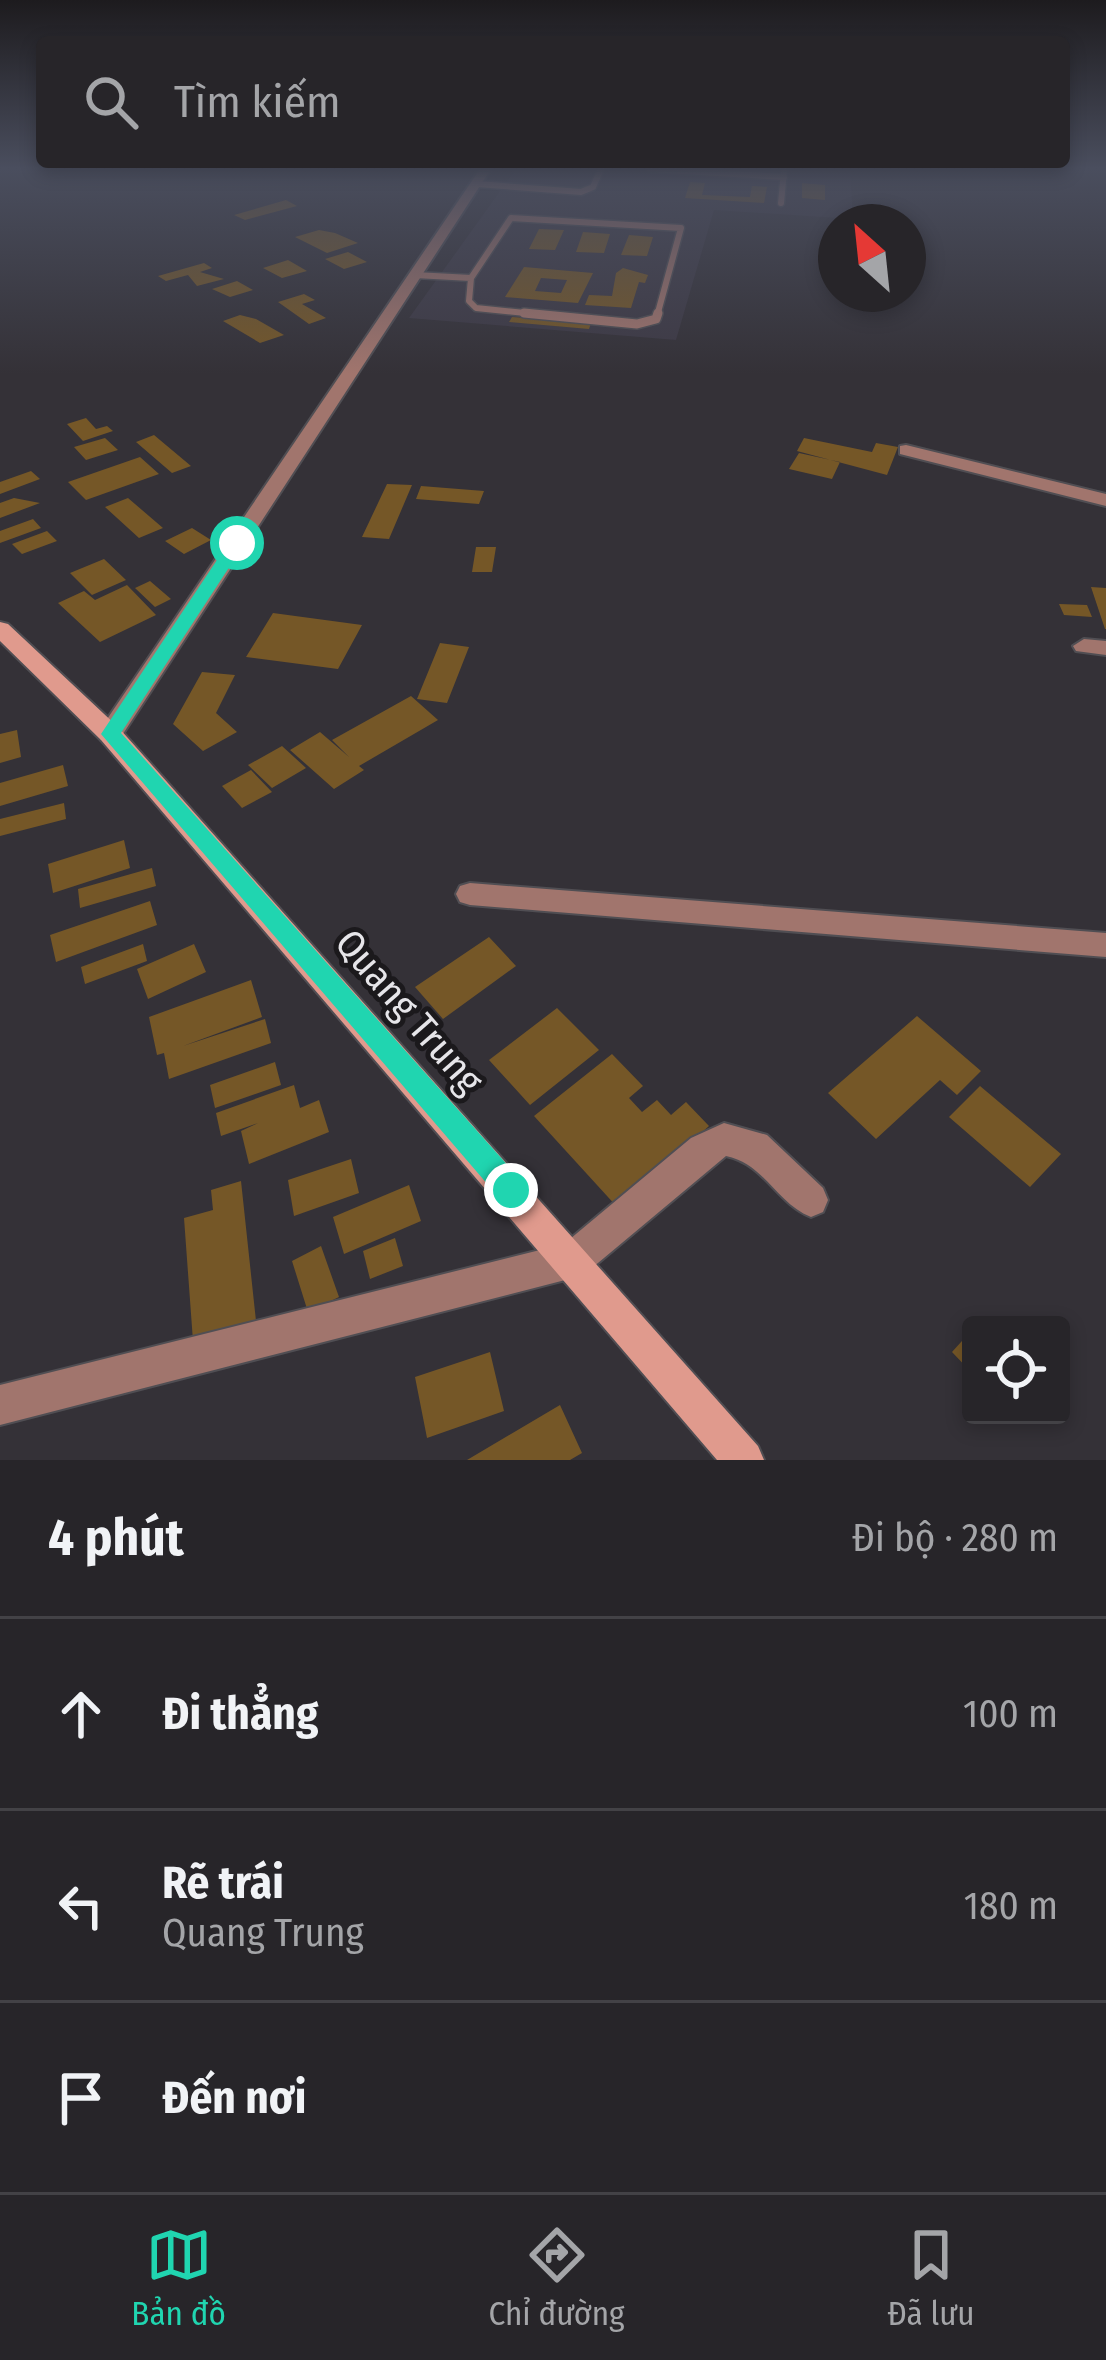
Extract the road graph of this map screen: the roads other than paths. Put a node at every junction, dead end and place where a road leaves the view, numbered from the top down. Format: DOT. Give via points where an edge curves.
graph roads {
  1 [pos="440,237"];
  2 [pos="496,237"];
  3 [pos="680,237"];
  4 [pos="415,274"];
  5 [pos="471,278"];
  6 [pos="906,450"];
  7 [pos="1106,500"];
  8 [pos="0,629"];
  9 [pos="110,734"];
  10 [pos="470,894"];
  11 [pos="1106,945"];
  12 [pos="811,1200"];
  13 [pos="573,1260"];
  14 [pos="0,1406"];
  15 [pos="744,1460"];
  1 -- 4 [label="street"];
  2 -- 5 [label="lane"];
  3 -- 5 [label="lane" via="650,323 479,309 470,301"];
  4 -- 5 [label="lane"];
  4 -- 9 [label="street"];
  6 -- 7 [label="street"];
  8 -- 9 [label="main road, Quang Trung"];
  9 -- 13 [label="main road, Quang Trung"];
  10 -- 11 [label="street"];
  12 -- 13 [label="street" via="755,1147 724,1139"];
  13 -- 14 [label="street"];
  13 -- 15 [label="main road, Quang Trung"];
}
